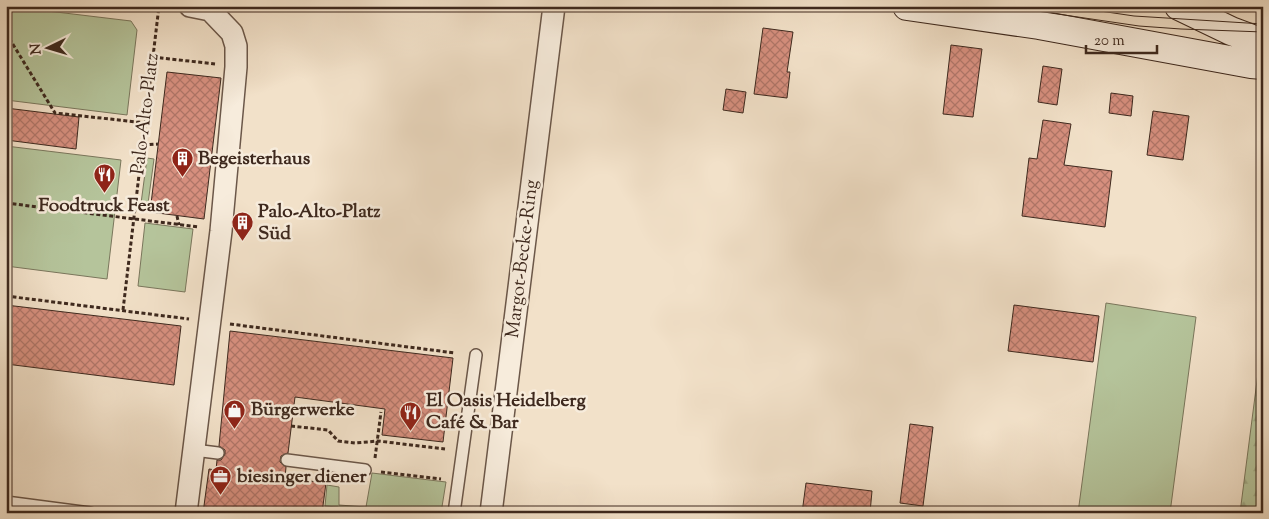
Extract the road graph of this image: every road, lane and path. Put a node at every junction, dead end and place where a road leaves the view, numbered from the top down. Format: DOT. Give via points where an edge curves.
graph roads {
  1 [pos="160,6"];
  2 [pos="190,6"];
  3 [pos="554,6"];
  4 [pos="908,6"];
  5 [pos="1179,6"];
  6 [pos="1234,6"];
  7 [pos="1263,8"];
  8 [pos="220,13"];
  9 [pos="6,33"];
  10 [pos="1263,43"];
  11 [pos="153,57"];
  12 [pos="1263,65"];
  13 [pos="236,67"];
  14 [pos="146,123"];
  15 [pos="158,144"];
  16 [pos="143,145"];
  17 [pos="6,202"];
  18 [pos="177,216"];
  19 [pos="134,220"];
  20 [pos="179,225"];
  21 [pos="222,231"];
  22 [pos="6,296"];
  23 [pos="123,310"];
  24 [pos="210,321"];
  25 [pos="455,353"];
  26 [pos="476,355"];
  27 [pos="380,412"];
  28 [pos="291,426"];
  29 [pos="378,441"];
  30 [pos="447,449"];
  31 [pos="194,450"];
  32 [pos="218,453"];
  33 [pos="287,460"];
  34 [pos="365,470"];
  35 [pos="443,479"];
  36 [pos="6,502"];
  37 [pos="90,513"];
  38 [pos="186,513"];
  39 [pos="454,513"];
  40 [pos="491,513"];
  1 -- 11 [label="path, Palo-Alto-Platz"];
  2 -- 8 [label="street"];
  3 -- 40 [label="street, Margot-Becke-Ring"];
  4 -- 12 [label="street" via="1039,25"];
  5 -- 10 [label="street"];
  6 -- 7 [label="path"];
  8 -- 13 [label="street" via="236,46"];
  9 -- 14 [label="path" via="55,113"];
  11 -- 13 [label="path"];
  11 -- 14 [label="path, Palo-Alto-Platz"];
  13 -- 21 [label="street"];
  14 -- 16 [label="path, Palo-Alto-Platz"];
  15 -- 16 [label="path"];
  16 -- 19 [label="path, Palo-Alto-Platz"];
  17 -- 19 [label="path"];
  18 -- 20 [label="path"];
  19 -- 20 [label="path"];
  19 -- 23 [label="path, Palo-Alto-Platz"];
  20 -- 21 [label="path"];
  21 -- 24 [label="street"];
  22 -- 23 [label="path"];
  23 -- 24 [label="path"];
  24 -- 25 [label="path"];
  24 -- 31 [label="street"];
  26 -- 39 [label="lane"];
  27 -- 29 [label="path"];
  28 -- 29 [label="path" via="328,430 338,441"];
  29 -- 30 [label="path"];
  31 -- 32 [label="lane"];
  31 -- 38 [label="street"];
  33 -- 34 [label="lane"];
  34 -- 35 [label="path"];
  36 -- 37 [label="lane"];
}
